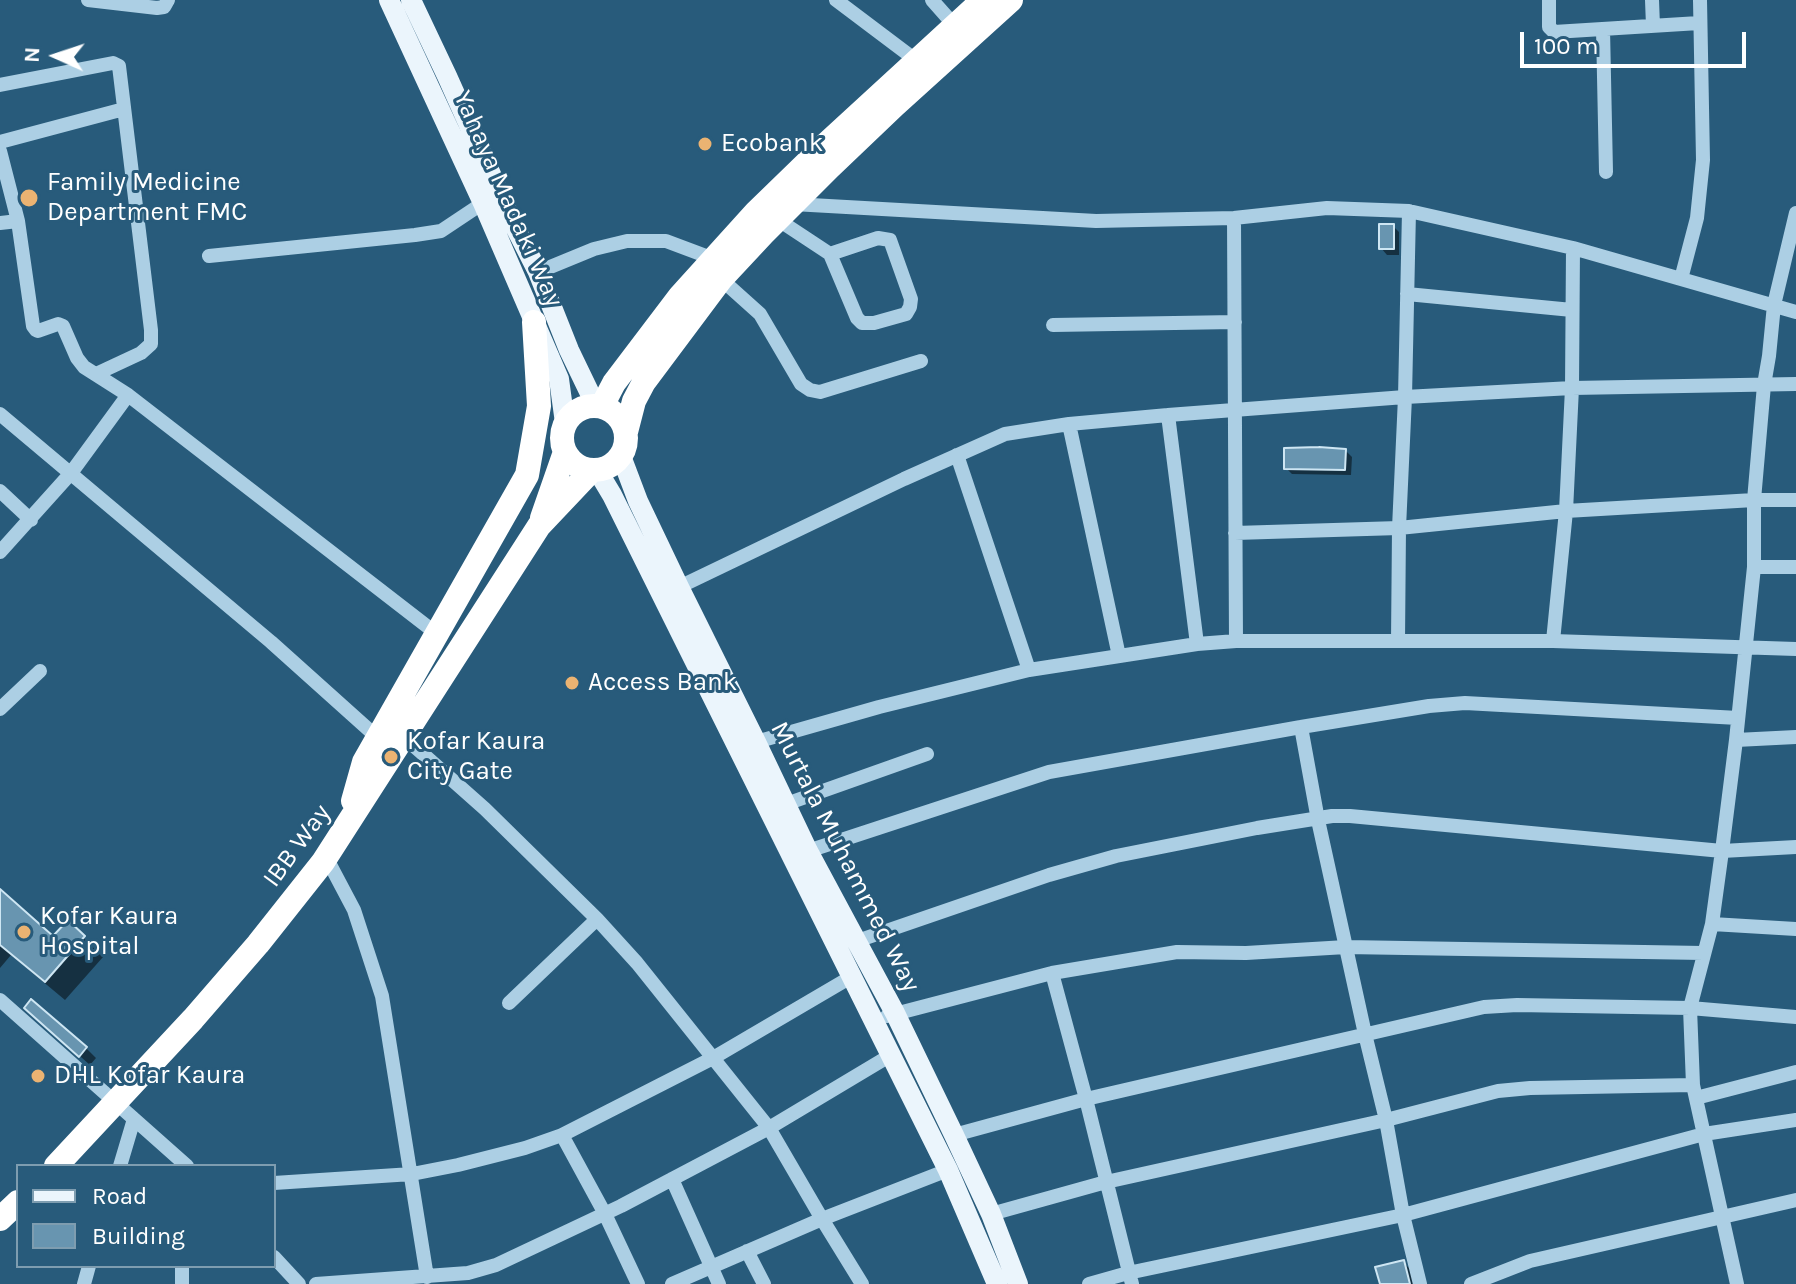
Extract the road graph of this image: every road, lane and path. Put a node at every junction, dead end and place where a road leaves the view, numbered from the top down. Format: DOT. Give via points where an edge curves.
graph roads {
  1 [pos="88,0"];
  2 [pos="168,0"];
  3 [pos="389,0"];
  4 [pos="411,0"];
  5 [pos="836,0"];
  6 [pos="932,0"];
  7 [pos="983,0"];
  8 [pos="1011,0"];
  9 [pos="1549,0"];
  10 [pos="1652,0"];
  11 [pos="1700,0"];
  12 [pos="1699,23"];
  13 [pos="955,26"];
  14 [pos="1653,26"];
  15 [pos="1603,29"];
  16 [pos="425,52"];
  17 [pos="917,61"];
  18 [pos="438,80"];
  19 [pos="0,85"];
  20 [pos="886,102"];
  21 [pos="124,109"];
  22 [pos="0,142"];
  23 [pos="0,151"];
  24 [pos="827,156"];
  25 [pos="1606,172"];
  26 [pos="483,203"];
  27 [pos="1409,211"];
  28 [pos="785,212"];
  29 [pos="1796,213"];
  30 [pos="1234,218"];
  31 [pos="18,221"];
  32 [pos="0,223"];
  33 [pos="1573,248"];
  34 [pos="830,254"];
  35 [pos="209,256"];
  36 [pos="717,269"];
  37 [pos="538,272"];
  38 [pos="1682,275"];
  39 [pos="1407,294"];
  40 [pos="1776,300"];
  41 [pos="1572,310"];
  42 [pos="1796,312"];
  43 [pos="534,322"];
  44 [pos="1235,322"];
  45 [pos="1053,325"];
  46 [pos="921,361"];
  47 [pos="96,374"];
  48 [pos="1796,384"];
  49 [pos="1764,385"];
  50 [pos="1572,388"];
  51 [pos="128,395"];
  52 [pos="1405,397"];
  53 [pos="598,405"];
  54 [pos="1234,410"];
  55 [pos="0,414"];
  56 [pos="1168,415"];
  57 [pos="565,423"];
  58 [pos="1069,424"];
  59 [pos="626,432"];
  60 [pos="565,452"];
  61 [pos="957,455"];
  62 [pos="621,456"];
  63 [pos="595,470"];
  64 [pos="71,473"];
  65 [pos="0,491"];
  66 [pos="1754,500"];
  67 [pos="1796,500"];
  68 [pos="1566,511"];
  69 [pos="31,520"];
  70 [pos="539,526"];
  71 [pos="1399,528"];
  72 [pos="1235,533"];
  73 [pos="0,552"];
  74 [pos="1754,567"];
  75 [pos="1796,567"];
  76 [pos="679,587"];
  77 [pos="437,634"];
  78 [pos="1236,641"];
  79 [pos="1398,641"];
  80 [pos="1553,641"];
  81 [pos="1197,644"];
  82 [pos="1744,647"];
  83 [pos="1796,649"];
  84 [pos="1119,656"];
  85 [pos="1029,670"];
  86 [pos="40,671"];
  87 [pos="0,709"];
  88 [pos="1738,718"];
  89 [pos="1301,727"];
  90 [pos="1796,737"];
  91 [pos="378,738"];
  92 [pos="405,738"];
  93 [pos="1736,740"];
  94 [pos="756,742"];
  95 [pos="927,754"];
  96 [pos="786,804"];
  97 [pos="1318,820"];
  98 [pos="344,830"];
  99 [pos="1796,847"];
  100 [pos="808,851"];
  101 [pos="1722,851"];
  102 [pos="326,857"];
  103 [pos="597,919"];
  104 [pos="1712,924"];
  105 [pos="1796,929"];
  106 [pos="857,941"];
  107 [pos="1346,947"];
  108 [pos="1703,953"];
  109 [pos="1052,973"];
  110 [pos="851,977"];
  111 [pos="0,1000"];
  112 [pos="509,1003"];
  113 [pos="1690,1008"];
  114 [pos="895,1013"];
  115 [pos="1796,1017"];
  116 [pos="874,1021"];
  117 [pos="1365,1034"];
  118 [pos="891,1055"];
  119 [pos="713,1058"];
  120 [pos="1796,1072"];
  121 [pos="1694,1091"];
  122 [pos="1086,1099"];
  123 [pos="115,1102"];
  124 [pos="134,1119"];
  125 [pos="1386,1120"];
  126 [pos="1796,1120"];
  127 [pos="769,1128"];
  128 [pos="1704,1134"];
  129 [pos="562,1135"];
  130 [pos="954,1135"];
  131 [pos="58,1164"];
  132 [pos="121,1164"];
  133 [pos="184,1164"];
  134 [pos="948,1170"];
  135 [pos="412,1174"];
  136 [pos="672,1179"];
  137 [pos="1106,1182"];
  138 [pos="276,1183"];
  139 [pos="1796,1200"];
  140 [pos="16,1204"];
  141 [pos="605,1214"];
  142 [pos="991,1214"];
  143 [pos="1403,1215"];
  144 [pos="1721,1218"];
  145 [pos="0,1219"];
  146 [pos="822,1219"];
  147 [pos="747,1251"];
  148 [pos="276,1259"];
  149 [pos="711,1266"];
  150 [pos="427,1277"];
  151 [pos="1130,1278"];
  152 [pos="299,1284"];
  153 [pos="316,1284"];
  154 [pos="638,1284"];
  155 [pos="672,1284"];
  156 [pos="719,1284"];
  157 [pos="764,1284"];
  158 [pos="862,1284"];
  159 [pos="997,1284"];
  160 [pos="1018,1284"];
  161 [pos="1089,1284"];
  162 [pos="1420,1284"];
  163 [pos="1471,1284"];
  164 [pos="1737,1284"];
  1 -- 2 [label="street" via="157,8"];
  3 -- 16 [label="main road, Yahaya Madaki Way"];
  4 -- 16 [label="main road, Yahaya Madaki Way"];
  5 -- 17 [label="street"];
  6 -- 13 [label="street"];
  7 -- 13 [label="highway"];
  8 -- 20 [label="highway"];
  9 -- 15 [label="street" via="1549,27 1554,32"];
  10 -- 14 [label="street"];
  11 -- 12 [label="street"];
  12 -- 14 [label="street"];
  12 -- 38 [label="street" via="1703,160 1694,233"];
  13 -- 17 [label="highway"];
  14 -- 15 [label="street"];
  15 -- 25 [label="street"];
  16 -- 18 [label="main road, Yahaya Madaki Way"];
  17 -- 20 [label="highway"];
  18 -- 26 [label="main road, Yahaya Madaki Way"];
  18 -- 37 [label="main road, Yahaya Madaki Way"];
  19 -- 21 [label="street" via="113,63 119,66"];
  20 -- 24 [label="highway"];
  21 -- 22 [label="street"];
  21 -- 47 [label="street" via="151,344"];
  23 -- 31 [label="street"];
  24 -- 28 [label="highway"];
  24 -- 36 [label="highway" via="756,212"];
  26 -- 35 [label="street" via="441,231"];
  26 -- 43 [label="main road, Yahaya Madaki Way"];
  27 -- 30 [label="street" via="1327,208"];
  27 -- 33 [label="street"];
  27 -- 39 [label="street"];
  28 -- 30 [label="street" via="1096,221"];
  28 -- 34 [label="street"];
  28 -- 36 [label="highway"];
  29 -- 40 [label="street"];
  30 -- 44 [label="street"];
  31 -- 32 [label="street"];
  31 -- 47 [label="street" via="33,326 38,331 63,326 77,358"];
  33 -- 38 [label="street"];
  33 -- 41 [label="street"];
  34 -- 34 [label="street" via="862,323 906,314 911,299 890,240 878,238"];
  36 -- 37 [label="street" via="666,241 627,241"];
  36 -- 46 [label="street" via="760,314 801,384 810,390 820,392"];
  36 -- 53 [label="highway" via="680,296"];
  36 -- 59 [label="highway" via="644,382"];
  37 -- 53 [label="main road, Yahaya Madaki Way"];
  38 -- 40 [label="street"];
  39 -- 41 [label="street"];
  39 -- 52 [label="street"];
  40 -- 42 [label="street"];
  40 -- 49 [label="street"];
  41 -- 50 [label="street"];
  43 -- 57 [label="main road, Yahaya Madaki Way" via="559,379"];
  43 -- 77 [label="highway" via="539,406 527,475"];
  44 -- 45 [label="street"];
  44 -- 54 [label="street"];
  47 -- 51 [label="street"];
  48 -- 49 [label="street"];
  49 -- 50 [label="street"];
  49 -- 66 [label="street"];
  50 -- 52 [label="street"];
  50 -- 68 [label="street"];
  51 -- 64 [label="street"];
  51 -- 77 [label="street"];
  52 -- 54 [label="street"];
  52 -- 71 [label="street"];
  53 -- 57 [label="highway" via="581,408"];
  53 -- 59 [label="highway" via="619,417"];
  54 -- 56 [label="street"];
  54 -- 72 [label="street"];
  55 -- 64 [label="street"];
  56 -- 58 [label="street"];
  56 -- 81 [label="street"];
  57 -- 60 [label="highway"];
  58 -- 61 [label="street" via="1005,434"];
  58 -- 84 [label="street"];
  59 -- 62 [label="highway"];
  60 -- 63 [label="highway" via="581,468"];
  60 -- 70 [label="highway, IBB Way"];
  61 -- 76 [label="street"];
  61 -- 85 [label="street"];
  62 -- 63 [label="highway"];
  62 -- 76 [label="main road, Murtala Muhammed Way"];
  63 -- 70 [label="highway, IBB Way"];
  63 -- 110 [label="main road, Murtala Muhammed Way"];
  64 -- 69 [label="street"];
  64 -- 91 [label="street"];
  65 -- 69 [label="street"];
  66 -- 67 [label="street"];
  66 -- 68 [label="street"];
  66 -- 74 [label="street"];
  68 -- 71 [label="street"];
  68 -- 80 [label="street"];
  69 -- 73 [label="street"];
  70 -- 92 [label="highway, IBB Way"];
  71 -- 72 [label="street"];
  71 -- 79 [label="street"];
  72 -- 78 [label="street"];
  74 -- 75 [label="street"];
  74 -- 82 [label="street"];
  76 -- 94 [label="main road, Murtala Muhammed Way"];
  77 -- 91 [label="highway"];
  78 -- 79 [label="street"];
  78 -- 81 [label="street"];
  79 -- 80 [label="street"];
  80 -- 82 [label="street"];
  81 -- 84 [label="street"];
  82 -- 83 [label="street"];
  82 -- 88 [label="street"];
  84 -- 85 [label="street"];
  85 -- 94 [label="street"];
  86 -- 87 [label="street"];
  88 -- 89 [label="street" via="1465,703"];
  88 -- 93 [label="street"];
  89 -- 97 [label="street"];
  89 -- 100 [label="street" via="1049,772"];
  90 -- 93 [label="street"];
  91 -- 98 [label="highway" via="364,762"];
  92 -- 98 [label="highway, IBB Way"];
  92 -- 103 [label="street"];
  93 -- 101 [label="street"];
  94 -- 96 [label="main road, Murtala Muhammed Way"];
  95 -- 96 [label="street"];
  96 -- 100 [label="main road, Murtala Muhammed Way"];
  97 -- 101 [label="street" via="1350,816"];
  97 -- 106 [label="street" via="1116,856"];
  97 -- 107 [label="street"];
  98 -- 102 [label="highway, IBB Way"];
  99 -- 101 [label="street"];
  100 -- 106 [label="main road, Murtala Muhammed Way"];
  101 -- 104 [label="street"];
  102 -- 123 [label="highway, IBB Way" via="258,944"];
  102 -- 135 [label="street" via="354,910 382,996"];
  103 -- 112 [label="street"];
  103 -- 119 [label="street"];
  104 -- 105 [label="street"];
  104 -- 108 [label="street"];
  106 -- 114 [label="main road, Murtala Muhammed Way"];
  107 -- 108 [label="street"];
  107 -- 109 [label="street" via="1177,952"];
  107 -- 117 [label="street"];
  108 -- 113 [label="street"];
  109 -- 114 [label="street"];
  109 -- 122 [label="street"];
  110 -- 116 [label="main road, Murtala Muhammed Way"];
  110 -- 119 [label="street"];
  111 -- 123 [label="street"];
  113 -- 115 [label="street"];
  113 -- 117 [label="street" via="1484,1007"];
  113 -- 121 [label="street"];
  114 -- 116 [label="street"];
  114 -- 130 [label="main road, Murtala Muhammed Way"];
  116 -- 118 [label="main road, Murtala Muhammed Way"];
  117 -- 122 [label="street"];
  117 -- 125 [label="street"];
  118 -- 127 [label="street"];
  118 -- 134 [label="main road, Murtala Muhammed Way"];
  119 -- 127 [label="street"];
  119 -- 129 [label="street"];
  120 -- 121 [label="street"];
  121 -- 125 [label="street" via="1498,1091"];
  121 -- 128 [label="street"];
  122 -- 130 [label="street"];
  122 -- 137 [label="street"];
  123 -- 124 [label="street"];
  123 -- 131 [label="highway, IBB Way"];
  124 -- 132 [label="street"];
  124 -- 133 [label="street"];
  125 -- 137 [label="street"];
  125 -- 143 [label="street"];
  126 -- 128 [label="street"];
  127 -- 136 [label="street"];
  127 -- 146 [label="street"];
  128 -- 143 [label="street"];
  128 -- 144 [label="street"];
  129 -- 135 [label="street"];
  129 -- 141 [label="street"];
  130 -- 142 [label="main road, Murtala Muhammed Way"];
  134 -- 146 [label="street"];
  134 -- 159 [label="main road, Murtala Muhammed Way"];
  135 -- 138 [label="street"];
  135 -- 150 [label="street"];
  136 -- 141 [label="street"];
  136 -- 149 [label="street"];
  137 -- 142 [label="street"];
  137 -- 151 [label="street"];
  139 -- 144 [label="street"];
  140 -- 145 [label="highway"];
  141 -- 150 [label="street" via="496,1265"];
  141 -- 154 [label="street"];
  142 -- 160 [label="main road, Murtala Muhammed Way"];
  143 -- 151 [label="street"];
  143 -- 162 [label="street"];
  144 -- 163 [label="street" via="1530,1261"];
  144 -- 164 [label="street"];
  146 -- 147 [label="street"];
  146 -- 158 [label="street"];
  147 -- 149 [label="street"];
  147 -- 157 [label="street"];
  148 -- 152 [label="street"];
  149 -- 155 [label="street"];
  149 -- 156 [label="street"];
  150 -- 153 [label="street"];
  151 -- 161 [label="street"];
}
